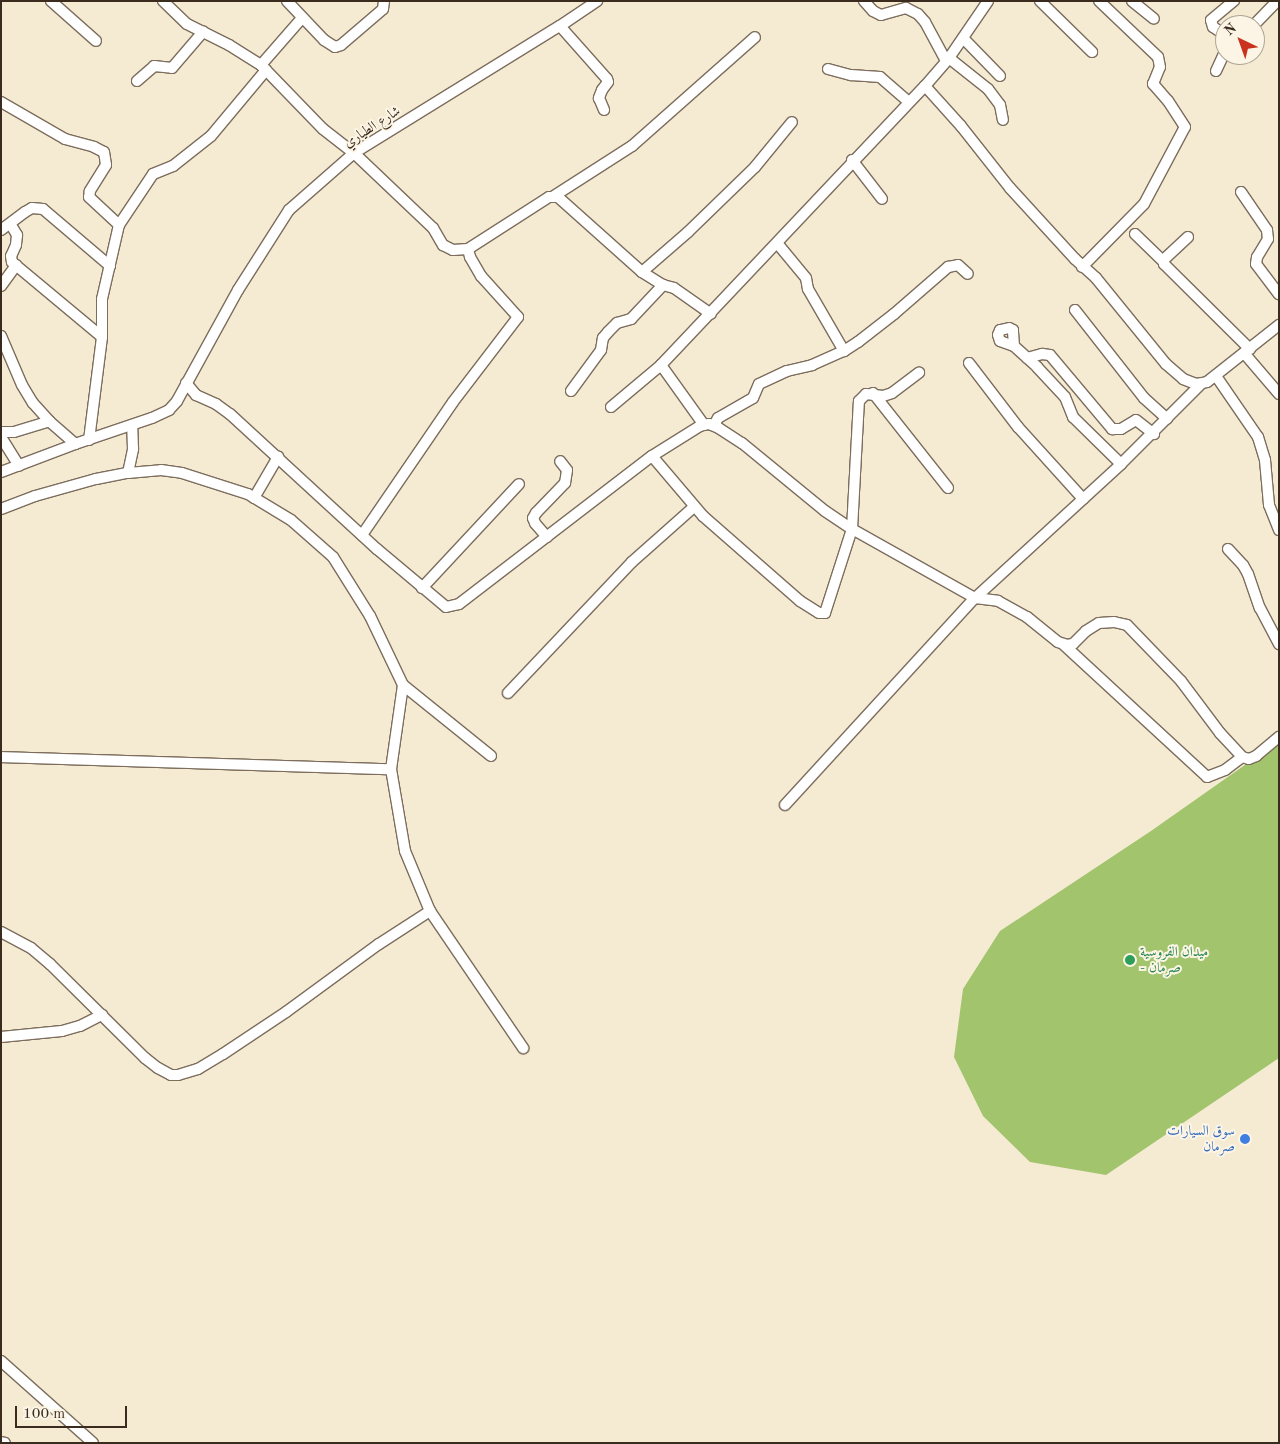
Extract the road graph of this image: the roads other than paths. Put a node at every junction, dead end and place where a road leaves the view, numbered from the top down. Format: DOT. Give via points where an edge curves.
graph roads {
  1 [pos="51,1"];
  2 [pos="163,1"];
  3 [pos="287,1"];
  4 [pos="384,1"];
  5 [pos="597,1"];
  6 [pos="864,1"];
  7 [pos="988,1"];
  8 [pos="1040,1"];
  9 [pos="1099,1"];
  10 [pos="1132,1"];
  11 [pos="1234,1"];
  12 [pos="1277,1"];
  13 [pos="1217,15"];
  14 [pos="1264,15"];
  15 [pos="1215,17"];
  16 [pos="302,18"];
  17 [pos="1154,19"];
  18 [pos="560,26"];
  19 [pos="1215,29"];
  20 [pos="203,32"];
  21 [pos="755,37"];
  22 [pos="963,38"];
  23 [pos="96,41"];
  24 [pos="1092,52"];
  25 [pos="947,60"];
  26 [pos="1219,65"];
  27 [pos="264,68"];
  28 [pos="828,69"];
  29 [pos="1216,71"];
  30 [pos="1000,76"];
  31 [pos="137,81"];
  32 [pos="925,86"];
  33 [pos="1,102"];
  34 [pos="908,102"];
  35 [pos="604,110"];
  36 [pos="1002,120"];
  37 [pos="792,122"];
  38 [pos="354,153"];
  39 [pos="852,160"];
  40 [pos="1241,192"];
  41 [pos="554,196"];
  42 [pos="882,199"];
  43 [pos="11,225"];
  44 [pos="119,225"];
  45 [pos="1,230"];
  46 [pos="1135,234"];
  47 [pos="1188,237"];
  48 [pos="777,242"];
  49 [pos="468,249"];
  50 [pos="1163,261"];
  51 [pos="16,265"];
  52 [pos="110,266"];
  53 [pos="1082,267"];
  54 [pos="642,272"];
  55 [pos="968,274"];
  56 [pos="664,285"];
  57 [pos="1,286"];
  58 [pos="1279,294"];
  59 [pos="1075,310"];
  60 [pos="711,314"];
  61 [pos="1279,325"];
  62 [pos="102,338"];
  63 [pos="2,342"];
  64 [pos="1014,346"];
  65 [pos="844,351"];
  66 [pos="1247,351"];
  67 [pos="1027,358"];
  68 [pos="969,363"];
  69 [pos="661,365"];
  70 [pos="919,373"];
  71 [pos="1216,376"];
  72 [pos="186,383"];
  73 [pos="1200,384"];
  74 [pos="571,390"];
  75 [pos="873,394"];
  76 [pos="1279,394"];
  77 [pos="611,407"];
  78 [pos="1167,419"];
  79 [pos="49,421"];
  80 [pos="132,425"];
  81 [pos="709,425"];
  82 [pos="1,432"];
  83 [pos="1154,434"];
  84 [pos="1,437"];
  85 [pos="89,440"];
  86 [pos="75,444"];
  87 [pos="652,456"];
  88 [pos="278,457"];
  89 [pos="560,461"];
  90 [pos="1121,464"];
  91 [pos="18,466"];
  92 [pos="1,472"];
  93 [pos="128,473"];
  94 [pos="519,484"];
  95 [pos="948,488"];
  96 [pos="254,498"];
  97 [pos="1083,499"];
  98 [pos="694,507"];
  99 [pos="1,509"];
  100 [pos="852,529"];
  101 [pos="1279,530"];
  102 [pos="362,535"];
  103 [pos="547,537"];
  104 [pos="1228,549"];
  105 [pos="422,588"];
  106 [pos="975,598"];
  107 [pos="1063,644"];
  108 [pos="1279,644"];
  109 [pos="403,685"];
  110 [pos="508,693"];
  111 [pos="1279,737"];
  112 [pos="491,756"];
  113 [pos="1,757"];
  114 [pos="1242,757"];
  115 [pos="391,769"];
  116 [pos="785,804"];
  117 [pos="430,911"];
  118 [pos="1,932"];
  119 [pos="102,1015"];
  120 [pos="1,1037"];
  121 [pos="523,1048"];
  122 [pos="1,1361"];
  123 [pos="1,1442"];
  124 [pos="5,1443"];
  125 [pos="93,1443"];
  1 -- 23 [label="street"];
  2 -- 20 [label="street" via="186,24"];
  3 -- 16 [label="street"];
  4 -- 16 [label="street" via="383,8 337,47 331,46"];
  5 -- 18 [label="street, شارع الطياري"];
  6 -- 25 [label="street" via="881,16 906,8 918,14"];
  7 -- 22 [label="street"];
  8 -- 24 [label="street"];
  9 -- 53 [label="street" via="1158,57 1160,67 1153,84 1185,127 1144,204"];
  10 -- 17 [label="street"];
  11 -- 13 [label="street"];
  12 -- 14 [label="street"];
  15 -- 19 [label="street" via="1211,20"];
  16 -- 27 [label="street"];
  18 -- 35 [label="street" via="607,79 599,98"];
  18 -- 38 [label="street, شارع الطياري"];
  20 -- 27 [label="street"];
  20 -- 31 [label="street" via="172,68 154,66"];
  21 -- 41 [label="street" via="632,146"];
  22 -- 25 [label="street"];
  22 -- 30 [label="street"];
  25 -- 32 [label="street"];
  25 -- 36 [label="street" via="988,89 1000,105"];
  26 -- 29 [label="street"];
  27 -- 38 [label="street" via="323,129"];
  27 -- 44 [label="street" via="221,126 199,148 169,168 153,174"];
  28 -- 34 [label="street" via="851,75 880,76"];
  32 -- 34 [label="street"];
  32 -- 53 [label="street" via="1010,188"];
  33 -- 44 [label="street" via="65,139 104,152 106,165 89,197"];
  34 -- 39 [label="street"];
  37 -- 54 [label="street" via="755,167"];
  38 -- 49 [label="street" via="433,228 443,245 453,250"];
  38 -- 72 [label="street, شارع الطياري" via="284,217 238,290"];
  39 -- 42 [label="street"];
  39 -- 48 [label="street"];
  40 -- 58 [label="street" via="1267,230 1268,239 1256,264"];
  41 -- 49 [label="street"];
  41 -- 54 [label="street" via="563,199 597,234"];
  43 -- 45 [label="street"];
  43 -- 51 [label="street" via="17,234 11,256"];
  43 -- 52 [label="street" via="32,208 43,209"];
  44 -- 52 [label="street"];
  46 -- 50 [label="street"];
  47 -- 50 [label="street"];
  48 -- 60 [label="street"];
  48 -- 65 [label="street" via="806,278 808,289"];
  49 -- 102 [label="street" via="481,276 518,317 454,402"];
  50 -- 66 [label="street"];
  51 -- 57 [label="street"];
  51 -- 62 [label="street"];
  52 -- 62 [label="street" via="102,299"];
  53 -- 73 [label="street" via="1096,278 1166,364 1189,384"];
  54 -- 56 [label="street"];
  55 -- 65 [label="street" via="958,265 948,267 894,314"];
  56 -- 60 [label="street" via="674,288"];
  56 -- 74 [label="street" via="631,319 617,323 608,332 601,350"];
  59 -- 78 [label="street" via="1144,398"];
  60 -- 69 [label="street"];
  61 -- 66 [label="street"];
  62 -- 85 [label="street"];
  63 -- 79 [label="street" via="22,385"];
  64 -- 67 [label="street"];
  65 -- 81 [label="street" via="759,384 752,398"];
  66 -- 71 [label="street"];
  66 -- 76 [label="street"];
  67 -- 83 [label="street" via="1050,355 1112,429 1121,429 1136,420"];
  67 -- 90 [label="street" via="1065,397 1073,417"];
  68 -- 97 [label="street" via="1025,434"];
  69 -- 77 [label="street"];
  69 -- 81 [label="street"];
  70 -- 75 [label="street" via="892,393 884,396"];
  71 -- 73 [label="street"];
  71 -- 101 [label="street" via="1258,437 1265,460 1269,505"];
  72 -- 80 [label="street, شارع الطياري" via="170,410"];
  72 -- 88 [label="street" via="196,395 230,414"];
  73 -- 78 [label="street"];
  75 -- 95 [label="street"];
  75 -- 100 [label="street" via="866,394 859,401"];
  78 -- 83 [label="street"];
  79 -- 82 [label="street" via="14,432"];
  79 -- 86 [label="street"];
  80 -- 85 [label="street, شارع الطياري"];
  80 -- 93 [label="street" via="133,449"];
  81 -- 87 [label="street"];
  81 -- 100 [label="street" via="742,443 812,501"];
  83 -- 90 [label="street"];
  84 -- 91 [label="street"];
  85 -- 86 [label="street, شارع الطياري"];
  86 -- 91 [label="street, شارع الطياري"];
  87 -- 98 [label="street"];
  87 -- 103 [label="street"];
  88 -- 96 [label="street"];
  88 -- 102 [label="street"];
  89 -- 103 [label="street" via="566,470 565,483 534,518"];
  90 -- 97 [label="street"];
  91 -- 92 [label="street, شارع الطياري"];
  93 -- 96 [label="street" via="182,472"];
  93 -- 99 [label="street" via="35,496"];
  94 -- 105 [label="street"];
  96 -- 109 [label="street" via="291,520 333,557 370,616"];
  97 -- 106 [label="street"];
  98 -- 100 [label="street" via="800,601 822,613 827,611"];
  98 -- 110 [label="street" via="614,580"];
  100 -- 106 [label="street"];
  102 -- 105 [label="street"];
  103 -- 105 [label="street" via="456,606 443,606"];
  104 -- 108 [label="street" via="1248,574 1260,608"];
  106 -- 107 [label="street" via="998,601 1028,617"];
  106 -- 116 [label="street"];
  107 -- 114 [label="street" via="1207,777 1225,770"];
  107 -- 114 [label="street" via="1073,644 1099,623 1127,625 1181,681"];
  109 -- 112 [label="street"];
  109 -- 115 [label="street"];
  111 -- 114 [label="street" via="1256,756"];
  113 -- 115 [label="street"];
  115 -- 117 [label="street" via="406,851"];
  117 -- 119 [label="street" via="256,1033 186,1074 171,1075 158,1068"];
  117 -- 121 [label="street"];
  118 -- 119 [label="street" via="31,948"];
  119 -- 120 [label="street" via="62,1032"];
  122 -- 125 [label="street"];
  123 -- 124 [label="street"];
}
